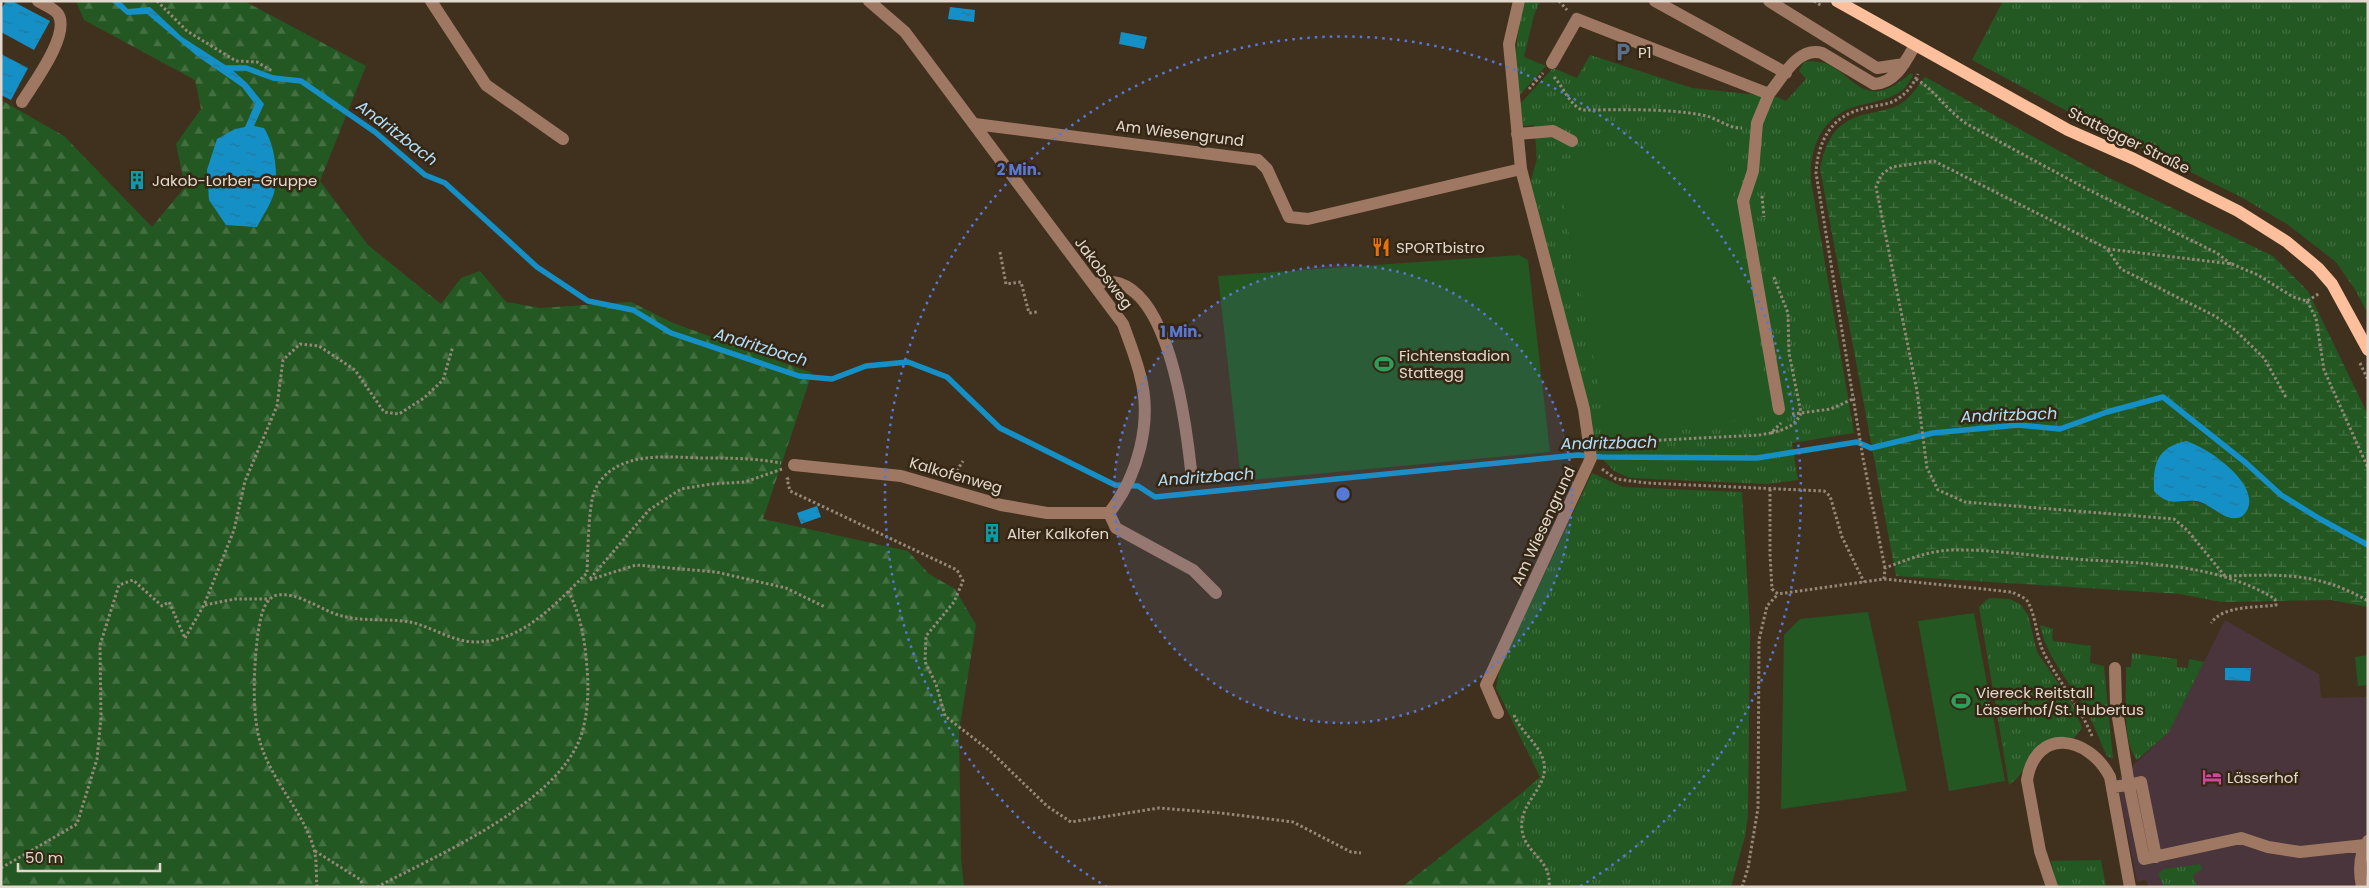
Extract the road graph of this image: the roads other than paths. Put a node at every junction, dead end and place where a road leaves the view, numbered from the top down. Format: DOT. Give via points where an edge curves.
graph roads {
  1 [pos="38,1"];
  2 [pos="431,1"];
  3 [pos="869,1"];
  4 [pos="1519,1"];
  5 [pos="1655,1"];
  6 [pos="1770,1"];
  7 [pos="1837,1"];
  8 [pos="1915,45"];
  9 [pos="1904,64"];
  10 [pos="1549,66"];
  11 [pos="1786,73"];
  12 [pos="1769,94"];
  13 [pos="22,102"];
  14 [pos="975,124"];
  15 [pos="1517,134"];
  16 [pos="563,139"];
  17 [pos="1572,141"];
  18 [pos="1521,169"];
  19 [pos="1094,284"];
  20 [pos="2362,353"];
  21 [pos="1780,412"];
  22 [pos="797,465"];
  23 [pos="1190,470"];
  24 [pos="1109,513"];
  25 [pos="1216,593"];
  26 [pos="2115,668"];
  27 [pos="1498,713"];
  28 [pos="2129,784"];
  29 [pos="2112,787"];
  30 [pos="2367,843"];
  31 [pos="2150,858"];
  32 [pos="2126,863"];
  33 [pos="2052,887"];
  34 [pos="2130,887"];
  35 [pos="2362,887"];
  1 -- 13 [label="street" via="57,12 61,20 57,43"];
  2 -- 16 [label="street" via="486,85"];
  3 -- 14 [label="street, Jakobsweg" via="905,32"];
  4 -- 15 [label="street, Am Wiesengrund" via="1509,44"];
  5 -- 11 [label="street"];
  6 -- 9 [label="street" via="1877,68"];
  7 -- 8 [label="main road, Stattegger Straße"];
  8 -- 9 [label="street"];
  8 -- 20 [label="main road, Stattegger Straße" via="2068,130 2134,159 2238,212 2287,242 2332,284"];
  9 -- 11 [label="street" via="1892,78 1883,84 1874,84 1814,50 1804,53"];
  10 -- 12 [label="street" via="1577,19"];
  11 -- 12 [label="street"];
  12 -- 21 [label="street" via="1757,123 1753,172 1743,201"];
  14 -- 18 [label="street, Am Wiesengrund" via="1258,160 1267,169 1289,217 1308,219"];
  14 -- 19 [label="street, Jakobsweg"];
  15 -- 17 [label="street" via="1553,130"];
  15 -- 18 [label="street, Am Wiesengrund"];
  18 -- 27 [label="street, Am Wiesengrund" via="1584,409 1591,472 1486,685"];
  19 -- 23 [label="street" via="1112,282 1130,288 1146,302 1157,323 1178,381"];
  19 -- 24 [label="street, Jakobsweg" via="1123,324 1141,376 1144,413 1134,474"];
  22 -- 24 [label="street, Kalkofenweg" via="901,476 1001,505 1047,513"];
  24 -- 25 [label="street" via="1116,528 1193,570"];
  26 -- 28 [label="street" via="2116,705"];
  28 -- 29 [label="street"];
  28 -- 31 [label="street" via="2141,782"];
  29 -- 32 [label="street"];
  29 -- 33 [label="street" via="2104,764 2086,748 2074,743 2054,743 2043,750 2028,769 2029,797 2040,851"];
  30 -- 31 [label="street" via="2300,852 2268,847 2241,838"];
  30 -- 35 [label="street" via="2360,875"];
  31 -- 32 [label="street"];
  32 -- 34 [label="street"];
}
